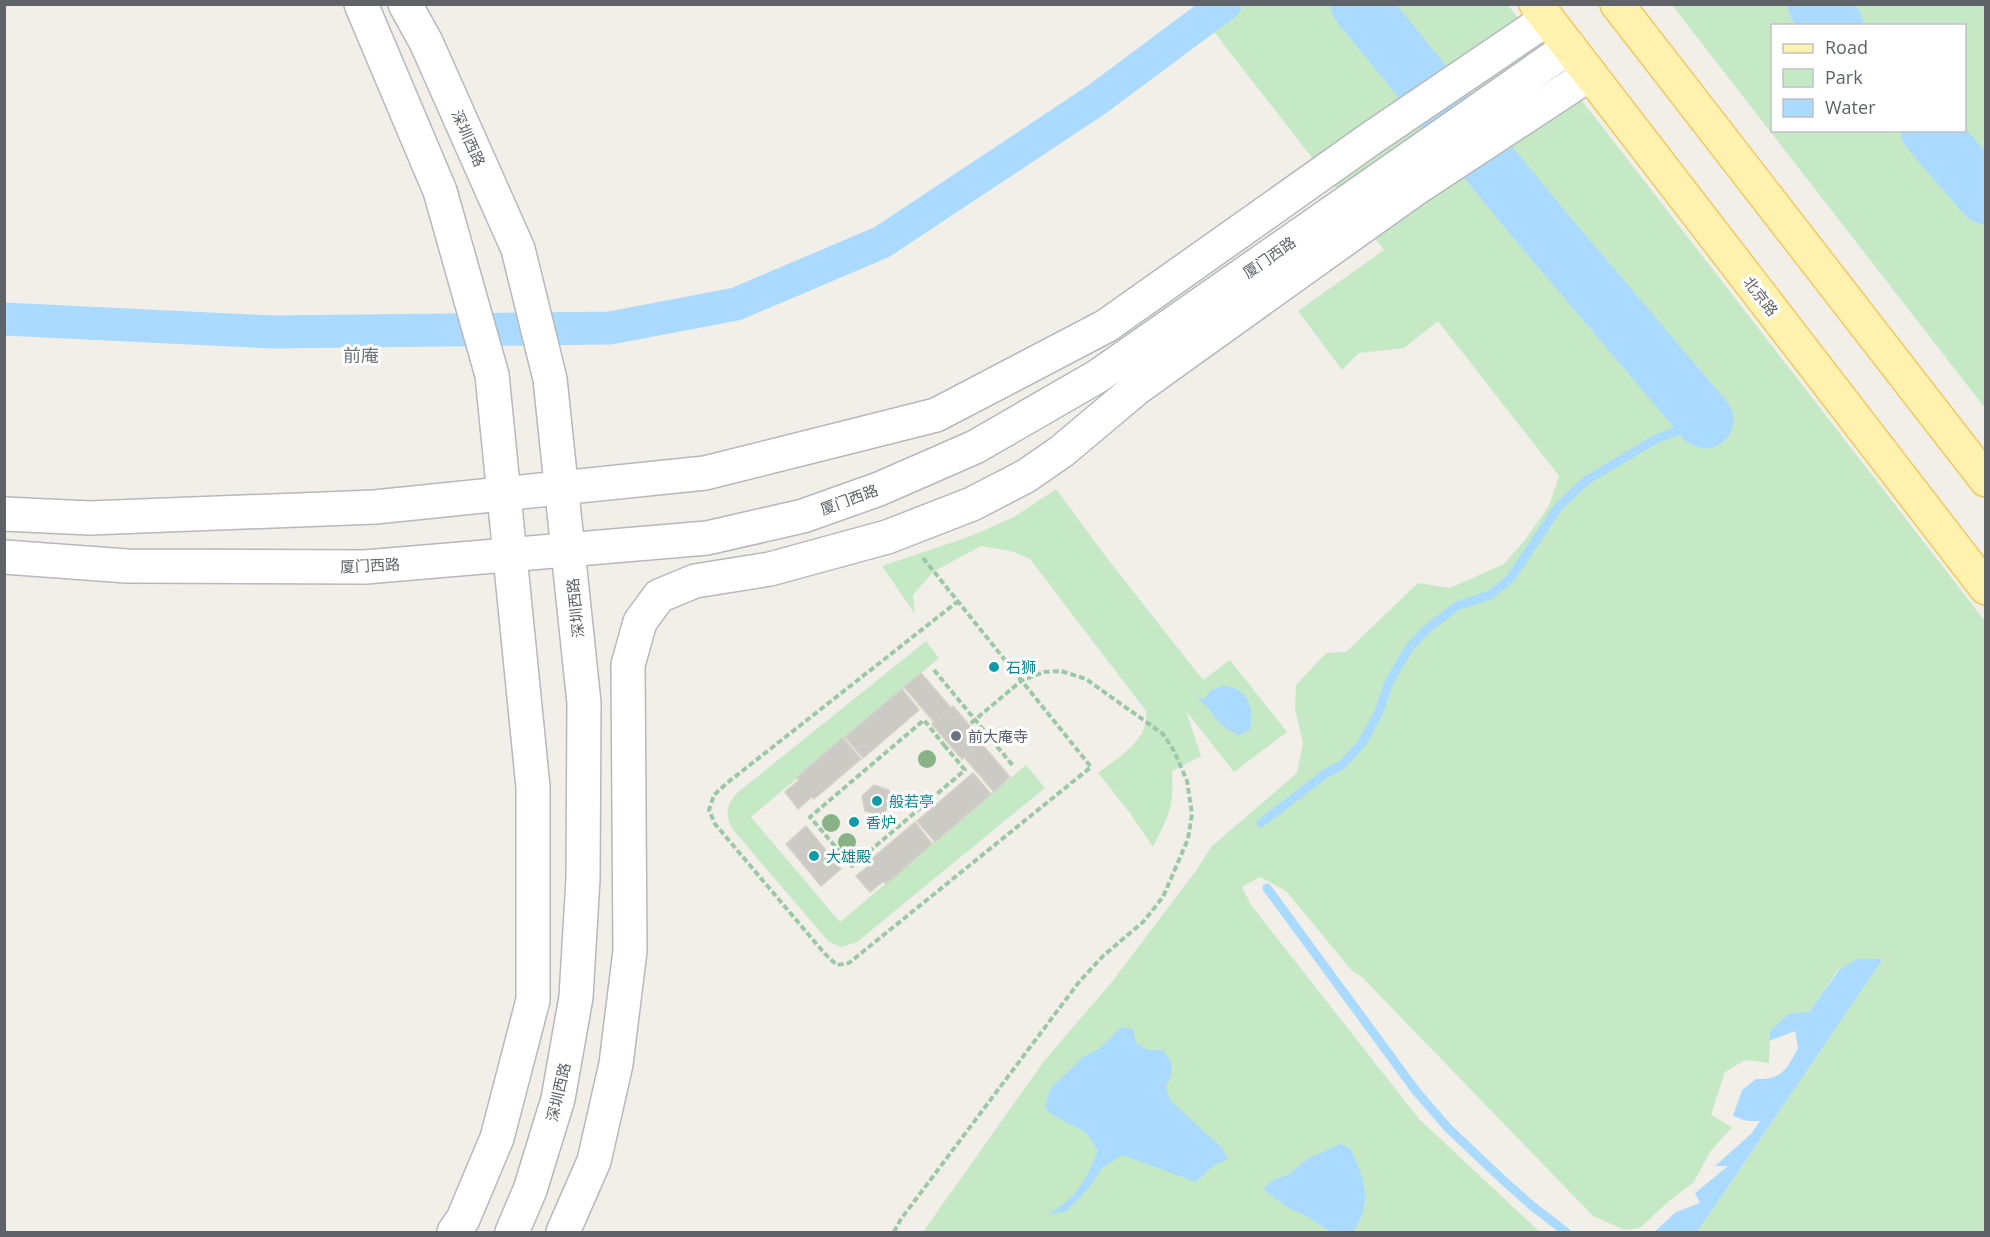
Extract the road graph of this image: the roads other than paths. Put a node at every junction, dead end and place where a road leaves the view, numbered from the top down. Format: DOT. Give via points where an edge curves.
graph roads {
  1 [pos="361,4"];
  2 [pos="405,4"];
  3 [pos="1617,4"];
  4 [pos="1541,12"];
  5 [pos="1569,47"];
  6 [pos="1590,74"];
  7 [pos="1498,115"];
  8 [pos="1403,180"];
  9 [pos="1986,480"];
  10 [pos="562,488"];
  11 [pos="504,494"];
  12 [pos="4,514"];
  13 [pos="568,550"];
  14 [pos="510,555"];
  15 [pos="4,557"];
  16 [pos="1986,588"];
  17 [pos="454,1233"];
  18 [pos="512,1233"];
  19 [pos="563,1233"];
  1 -- 11 [label="street" via="440,191 492,375"];
  2 -- 10 [label="street, 深圳西路" via="426,42 518,249 550,379"];
  3 -- 9 [label="main road"];
  4 -- 5 [label="main road, 北京路"];
  4 -- 10 [label="street" via="1468,74 1106,326 936,415 705,473"];
  5 -- 6 [label="main road, 北京路"];
  5 -- 7 [label="street, 厦门西路"];
  6 -- 7 [label="street"];
  6 -- 16 [label="main road, 北京路"];
  7 -- 8 [label="street, 厦门西路"];
  8 -- 13 [label="street, 厦门西路" via="1098,376 975,447 879,489 803,516 706,538"];
  8 -- 19 [label="street" via="1026,476 972,504 903,531 770,569 695,581 659,596 640,622 628,665 630,951 616,1064 594,1161"];
  10 -- 11 [label="street"];
  10 -- 13 [label="street, 深圳西路"];
  11 -- 12 [label="street" via="375,507 90,518"];
  11 -- 14 [label="street"];
  13 -- 14 [label="street, 厦门西路"];
  13 -- 18 [label="street, 深圳西路" via="584,702 583,879 576,997 558,1099 530,1190"];
  14 -- 15 [label="street, 厦门西路" via="364,567 127,566"];
  14 -- 17 [label="street" via="533,787 533,999 497,1138"];
}
